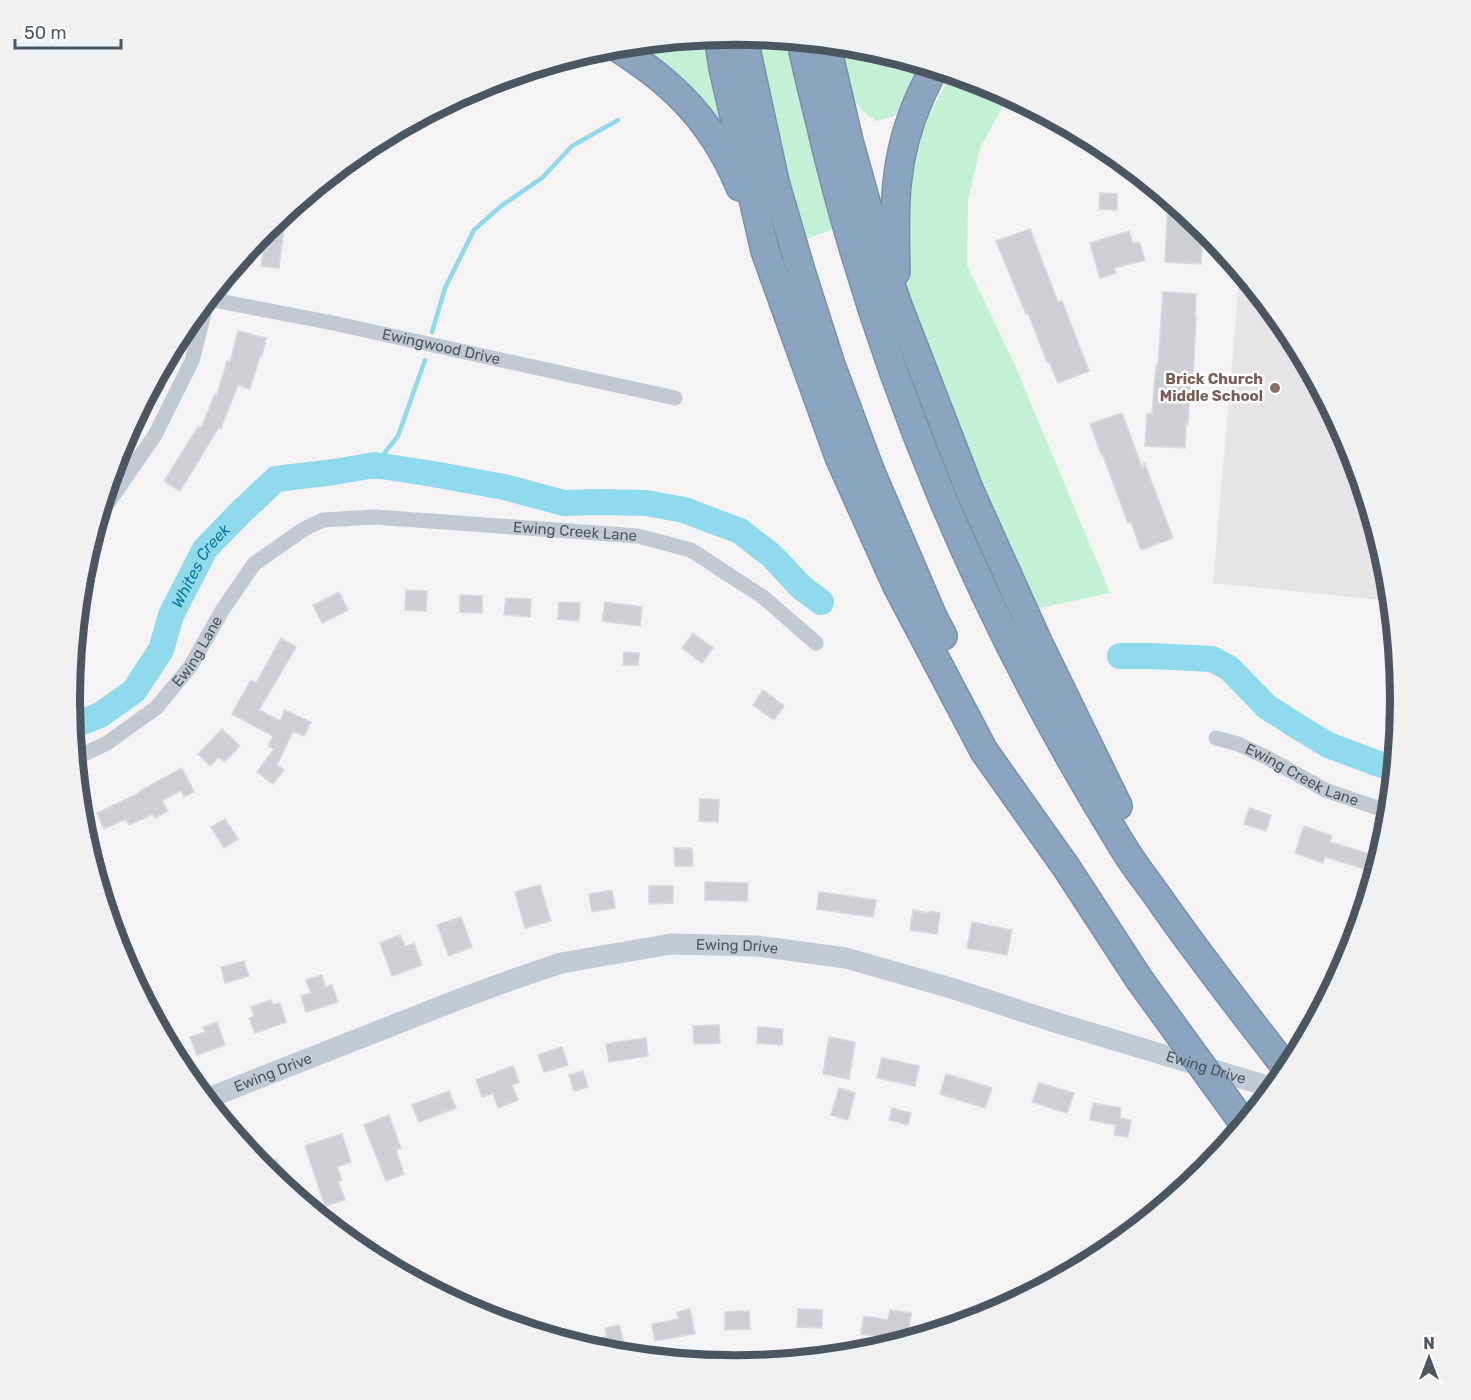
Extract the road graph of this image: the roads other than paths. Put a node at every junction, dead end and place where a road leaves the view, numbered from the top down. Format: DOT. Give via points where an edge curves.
graph roads {
  1 [pos="719,45"];
  2 [pos="745,45"];
  3 [pos="803,49"];
  4 [pos="828,52"];
  5 [pos="627,55"];
  6 [pos="931,75"];
  7 [pos="765,251"];
  8 [pos="216,301"];
  9 [pos="897,303"];
  10 [pos="203,320"];
  11 [pos="675,398"];
  12 [pos="113,496"];
  13 [pos="304,529"];
  14 [pos="816,643"];
  15 [pos="1216,738"];
  16 [pos="83,754"];
  17 [pos="1381,807"];
  18 [pos="1066,867"];
  19 [pos="1185,935"];
  20 [pos="1282,1062"];
  21 [pos="1265,1085"];
  22 [pos="214,1096"];
  23 [pos="1240,1118"];
  1 -- 7 [label="highway"];
  2 -- 18 [label="highway" via="759,114 801,271 870,470 933,616"];
  3 -- 19 [label="highway" via="832,177 859,271 939,491 986,599 1060,741 1125,849"];
  4 -- 9 [label="highway" via="849,141"];
  5 -- 7 [label="highway" via="668,85 710,131 734,172"];
  6 -- 9 [label="highway" via="902,148 894,218"];
  7 -- 18 [label="highway" via="839,457 897,586 984,751"];
  8 -- 11 [label="street, Ewingwood Drive"];
  9 -- 19 [label="highway" via="969,489 1038,642"];
  10 -- 12 [label="street" via="192,361 155,435"];
  13 -- 14 [label="street, Ewing Creek Lane" via="323,520 375,517 638,536 691,550 763,597"];
  13 -- 16 [label="street, Ewing Lane" via="254,564 190,667 156,708"];
  15 -- 17 [label="street, Ewing Creek Lane" via="1266,757 1325,790"];
  18 -- 23 [label="highway, bridge" via="1139,979"];
  19 -- 20 [label="highway"];
  21 -- 22 [label="street, Ewing Drive" via="846,958 757,946 671,944 561,963 492,986"];
}
